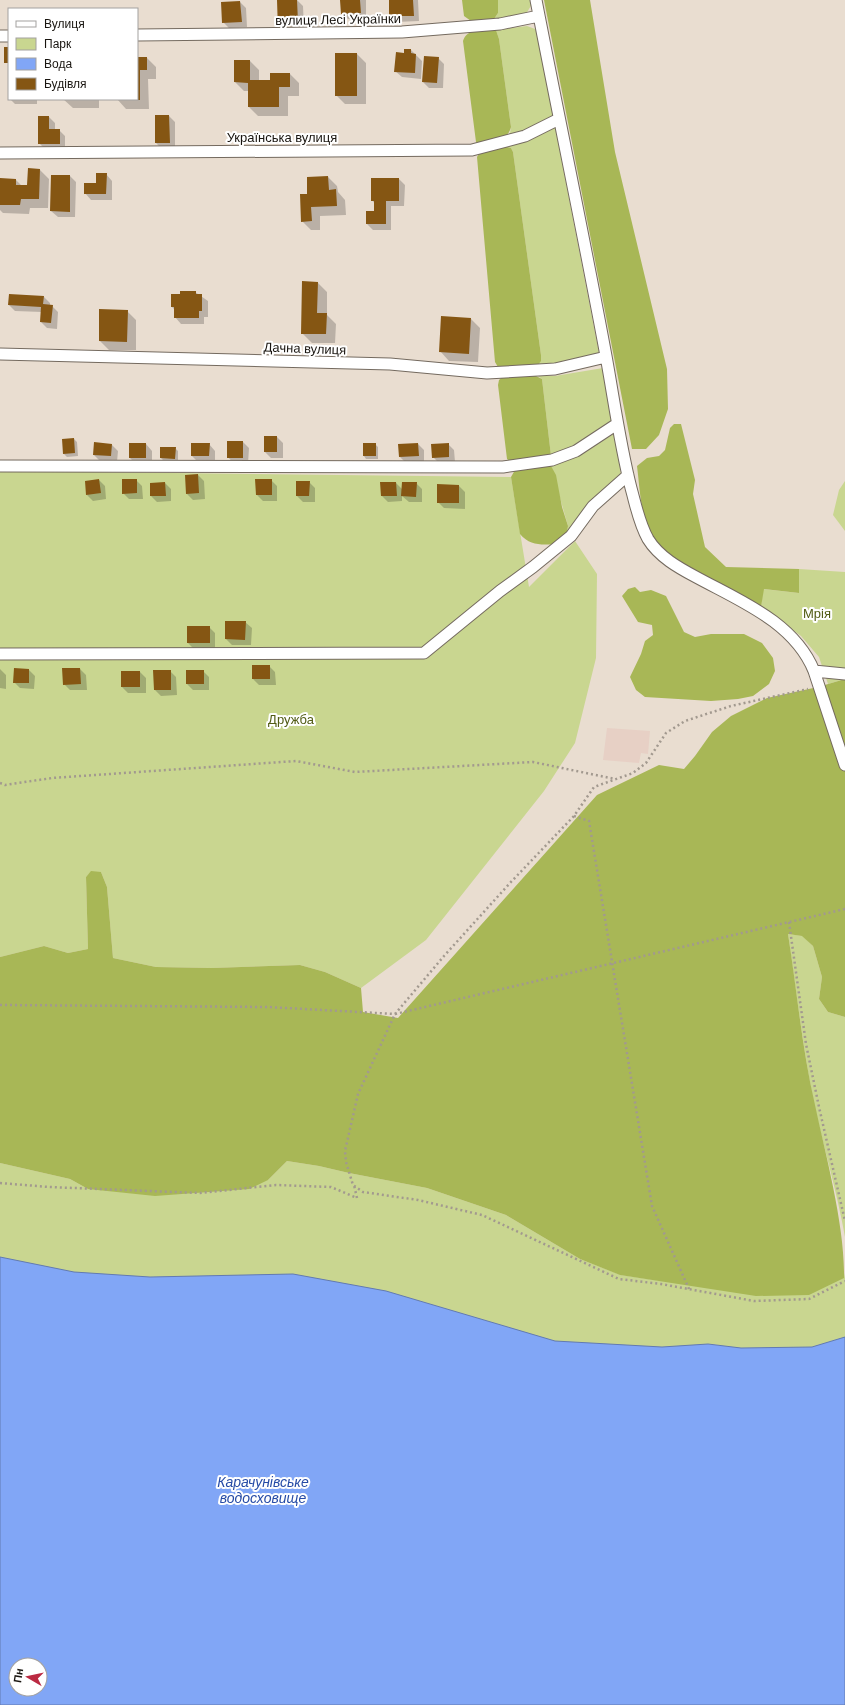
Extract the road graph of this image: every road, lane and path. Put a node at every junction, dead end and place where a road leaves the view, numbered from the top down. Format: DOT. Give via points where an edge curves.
graph roads {
  1 [pos="536,0"];
  2 [pos="539,16"];
  3 [pos="138,35"];
  4 [pos="559,119"];
  5 [pos="0,153"];
  6 [pos="0,354"];
  7 [pos="606,357"];
  8 [pos="618,424"];
  9 [pos="0,466"];
  10 [pos="628,475"];
  11 [pos="0,654"];
  12 [pos="814,671"];
  13 [pos="845,674"];
  14 [pos="818,687"];
  15 [pos="845,766"];
  16 [pos="615,779"];
  17 [pos="0,783"];
  18 [pos="574,816"];
  19 [pos="845,909"];
  20 [pos="789,922"];
  21 [pos="612,964"];
  22 [pos="0,1005"];
  23 [pos="395,1014"];
  24 [pos="0,1183"];
  25 [pos="354,1185"];
  26 [pos="845,1221"];
  27 [pos="845,1282"];
  28 [pos="689,1289"];
  1 -- 2 [label="street"];
  2 -- 3 [label="street, вулиця Лесі Українки" via="500,24 402,32"];
  2 -- 4 [label="street"];
  4 -- 5 [label="street, Українська вулиця" via="525,136 472,150"];
  4 -- 7 [label="street"];
  6 -- 7 [label="street, Дачна вулиця" via="390,364 487,373 555,369"];
  7 -- 8 [label="street"];
  8 -- 9 [label="street" via="576,450 552,460 503,467"];
  8 -- 10 [label="street"];
  10 -- 11 [label="street" via="593,506 571,536 424,653"];
  10 -- 12 [label="street" via="639,520 649,541 661,554 679,568 750,606 776,624 795,640 809,659"];
  12 -- 13 [label="street"];
  12 -- 14 [label="street"];
  14 -- 15 [label="street"];
  14 -- 16 [label="path" via="731,706 685,721 666,733 646,763 633,773"];
  16 -- 17 [label="path" via="533,762 355,772 296,761 52,778 5,785"];
  16 -- 18 [label="path" via="594,787"];
  18 -- 21 [label="path" via="589,821"];
  18 -- 23 [label="path" via="505,888"];
  19 -- 20 [label="path"];
  20 -- 21 [label="path"];
  20 -- 26 [label="path" via="806,1044"];
  21 -- 23 [label="path"];
  21 -- 28 [label="path" via="652,1206"];
  22 -- 23 [label="path" via="268,1007"];
  23 -- 25 [label="path" via="358,1094 345,1151"];
  24 -- 25 [label="path" via="200,1193 276,1185 331,1187 357,1198"];
  25 -- 28 [label="path" via="363,1192 418,1200 482,1215 619,1278"];
  27 -- 28 [label="path" via="809,1300 754,1301"];
}
